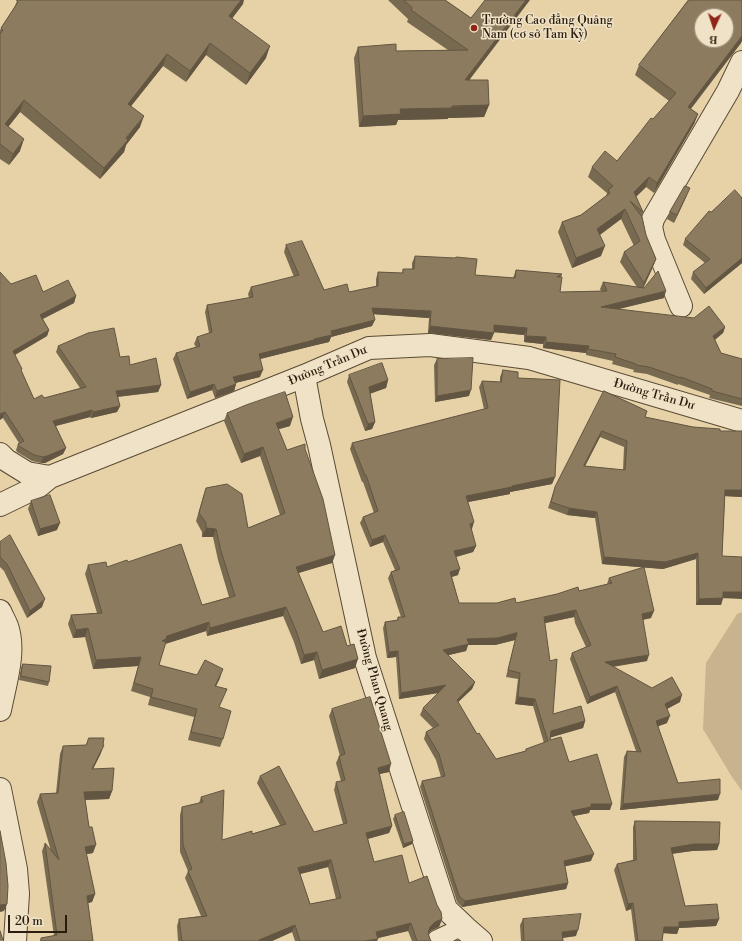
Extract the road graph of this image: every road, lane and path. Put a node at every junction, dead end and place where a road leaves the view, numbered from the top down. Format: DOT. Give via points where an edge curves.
graph roads {
  1 [pos="742,62"];
  2 [pos="681,306"];
  3 [pos="304,376"];
  4 [pos="742,421"];
  5 [pos="0,454"];
  6 [pos="50,477"];
  7 [pos="0,505"];
  8 [pos="0,611"];
  9 [pos="0,710"];
  10 [pos="0,789"];
  11 [pos="473,935"];
  12 [pos="15,941"];
  13 [pos="438,941"];
  1 -- 2 [label="street" via="728,91 653,219 654,240"];
  3 -- 4 [label="street, Đường Trần Dư" via="369,348 430,345 529,358"];
  3 -- 6 [label="street, Đường Trần Dư"];
  3 -- 11 [label="street, Đường Phan Quang" via="365,658 446,909"];
  5 -- 6 [label="street" via="27,473"];
  6 -- 7 [label="street, Đường Trần Dư" via="39,486"];
  8 -- 9 [label="street" via="7,626 11,654"];
  10 -- 12 [label="street" via="16,869 18,894"];
  11 -- 13 [label="street"];
}
